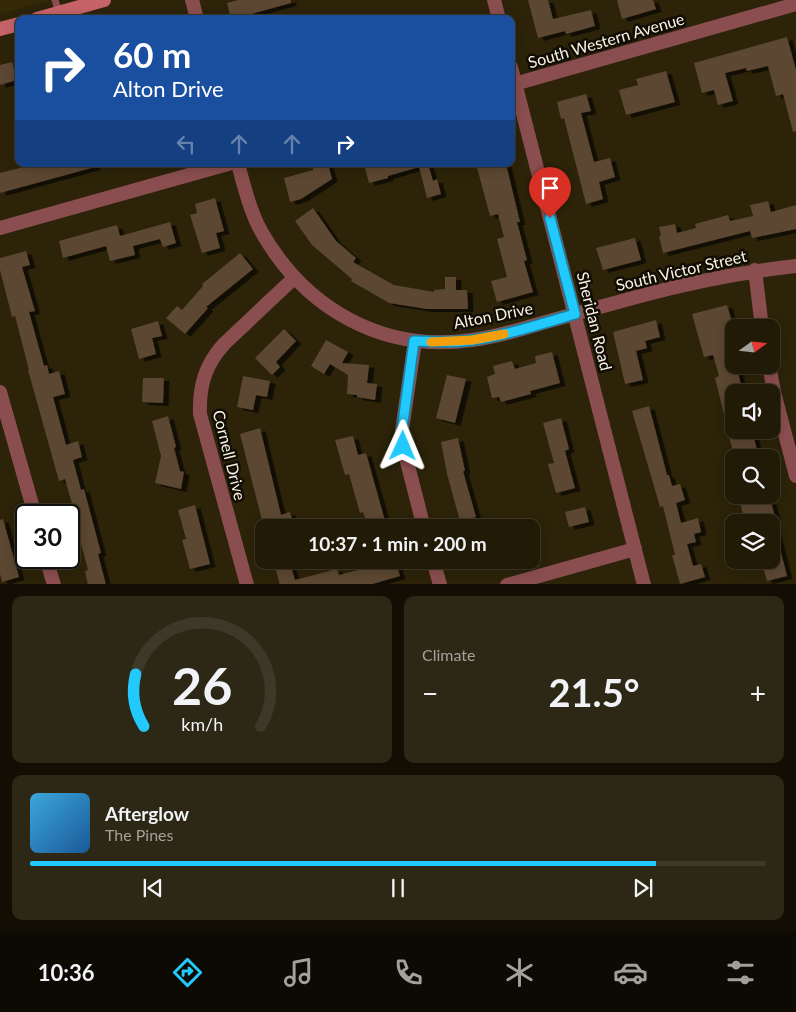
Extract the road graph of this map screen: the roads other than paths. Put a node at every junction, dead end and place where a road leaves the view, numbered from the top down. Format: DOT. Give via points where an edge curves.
graph roads {
  1 [pos="104,0"];
  2 [pos="192,0"];
  3 [pos="494,0"];
  4 [pos="83,3"];
  5 [pos="796,4"];
  6 [pos="57,6"];
  7 [pos="43,15"];
  8 [pos="196,15"];
  9 [pos="498,15"];
  10 [pos="15,25"];
  11 [pos="0,29"];
  12 [pos="515,83"];
  13 [pos="515,91"];
  14 [pos="217,167"];
  15 [pos="239,167"];
  16 [pos="0,228"];
  17 [pos="796,266"];
  18 [pos="755,270"];
  19 [pos="294,278"];
  20 [pos="575,314"];
  21 [pos="761,319"];
  22 [pos="414,341"];
  23 [pos="771,374"];
  24 [pos="0,392"];
  25 [pos="796,476"];
  26 [pos="31,504"];
  27 [pos="422,519"];
  28 [pos="635,549"];
  29 [pos="49,569"];
  30 [pos="436,569"];
  31 [pos="54,584"];
  32 [pos="247,584"];
  33 [pos="440,584"];
  34 [pos="507,584"];
  35 [pos="644,584"];
  1 -- 4 [label="main road"];
  2 -- 8 [label="street"];
  3 -- 9 [label="street"];
  4 -- 6 [label="main road"];
  5 -- 12 [label="street, South Western Avenue"];
  6 -- 7 [label="main road"];
  10 -- 11 [label="main road"];
  13 -- 20 [label="street, Sheridan Road"];
  14 -- 16 [label="street"];
  15 -- 19 [label="street, Alton Drive" via="261,230"];
  17 -- 18 [label="street, South Victor Street"];
  18 -- 20 [label="street, South Victor Street" via="701,280"];
  18 -- 21 [label="street"];
  19 -- 22 [label="street, Alton Drive" via="316,299 342,316 372,330"];
  19 -- 32 [label="street, Cornell Drive" via="219,349 201,384 200,414"];
  20 -- 22 [label="street, Alton Drive" via="472,340"];
  20 -- 28 [label="street, Sheridan Road"];
  22 -- 27 [label="street" via="402,430"];
  23 -- 25 [label="street"];
  24 -- 26 [label="street"];
  28 -- 34 [label="street"];
  28 -- 35 [label="street, Sheridan Road"];
  29 -- 31 [label="street"];
  30 -- 33 [label="street"];
}
